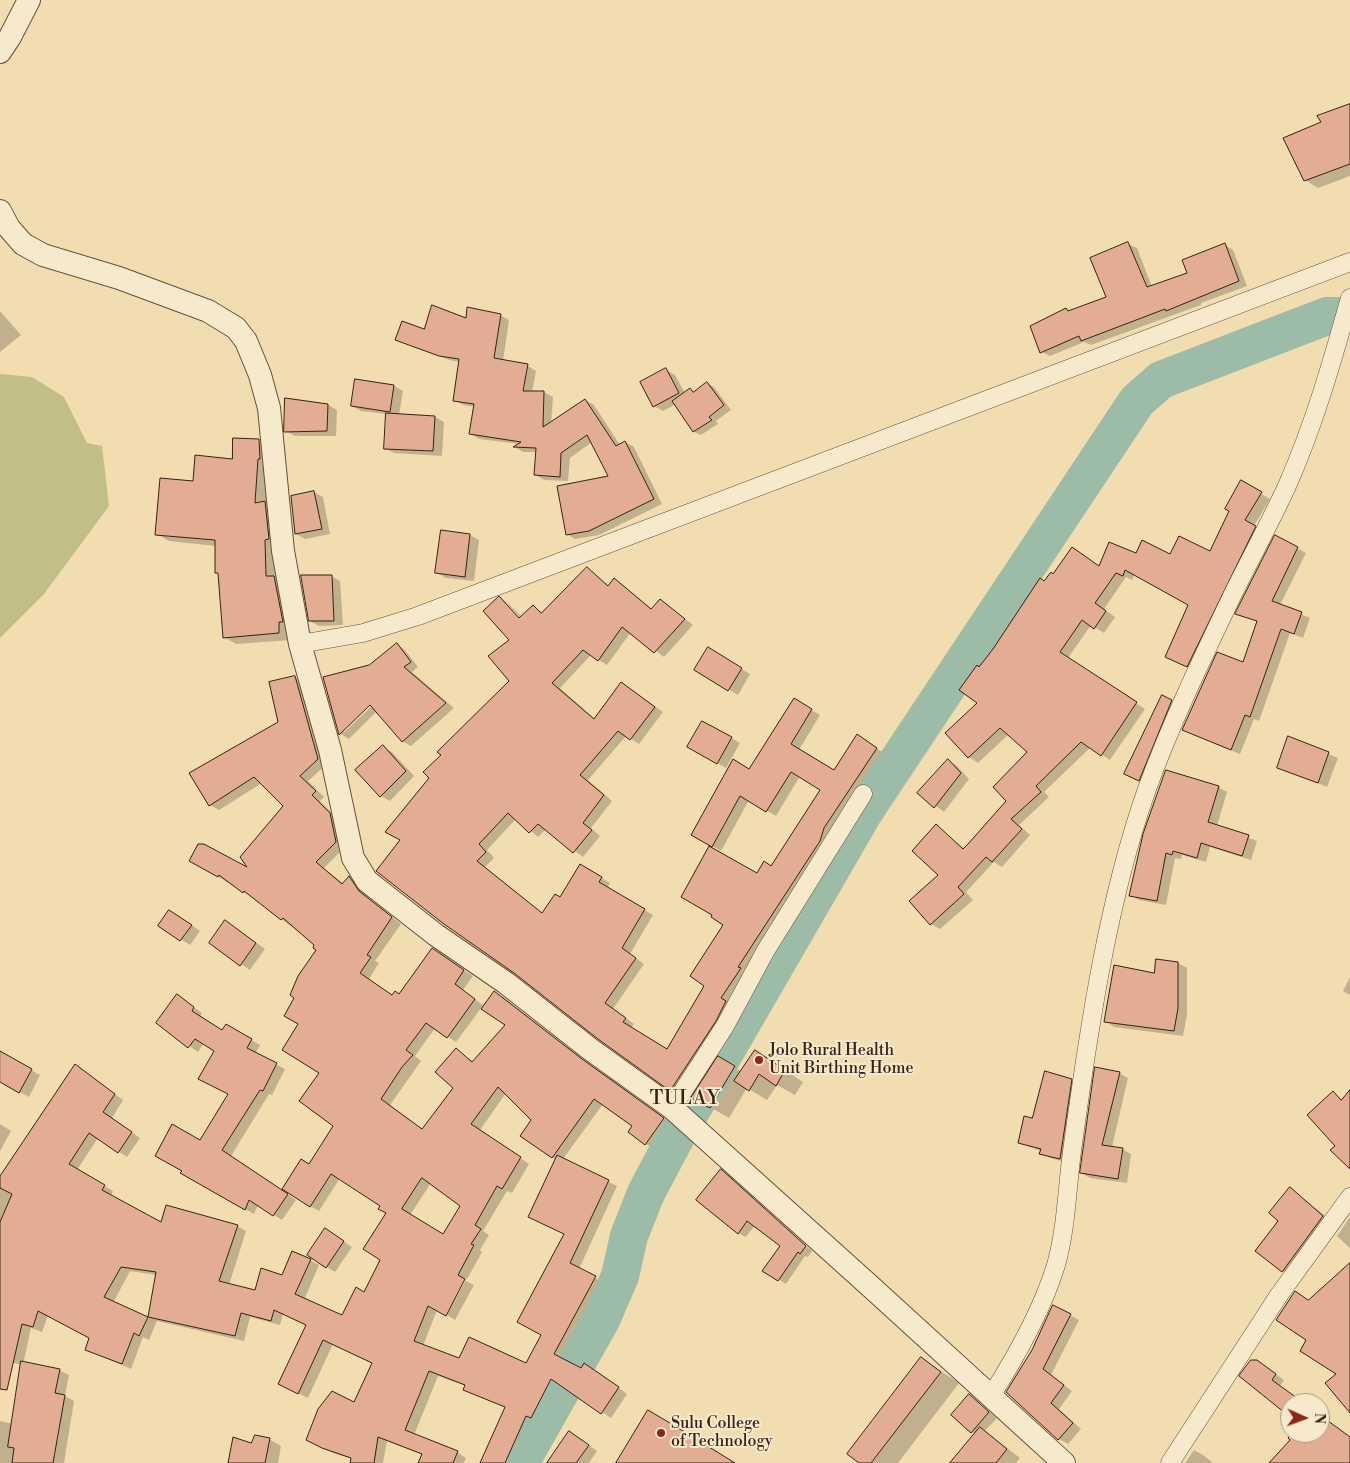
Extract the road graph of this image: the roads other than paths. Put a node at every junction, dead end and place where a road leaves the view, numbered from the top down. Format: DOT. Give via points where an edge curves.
graph roads {
  1 [pos="29,0"];
  2 [pos="0,52"];
  3 [pos="0,211"];
  4 [pos="1350,262"];
  5 [pos="1349,302"];
  6 [pos="300,644"];
  7 [pos="863,794"];
  8 [pos="681,1117"];
  9 [pos="1350,1197"];
  10 [pos="992,1396"];
  11 [pos="1064,1463"];
  12 [pos="1170,1463"];
  1 -- 2 [label="street"];
  3 -- 6 [label="street" via="23,244 43,255 120,278 208,311 236,328 246,341 269,408 283,551"];
  4 -- 6 [label="street" via="418,616 363,633"];
  5 -- 10 [label="street" via="1314,420 1286,488 1232,596 1147,789 1119,886 1098,989 1056,1266 1028,1331"];
  6 -- 8 [label="street" via="330,750 353,858 367,882"];
  7 -- 8 [label="street" via="766,950"];
  8 -- 10 [label="street"];
  9 -- 12 [label="street" via="1279,1295"];
  10 -- 11 [label="street"];
}
